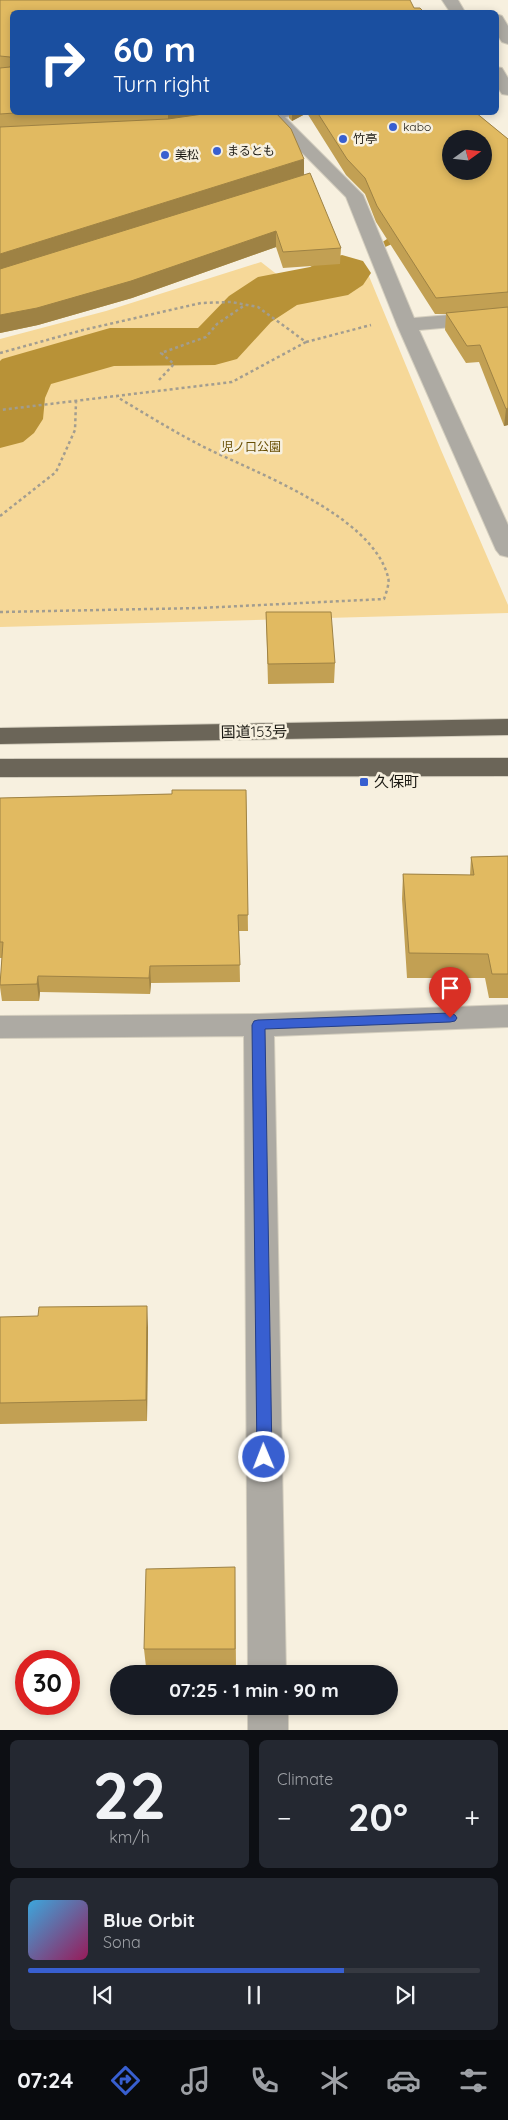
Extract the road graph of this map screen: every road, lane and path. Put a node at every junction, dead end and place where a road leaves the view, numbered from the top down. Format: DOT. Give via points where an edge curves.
graph roads {
  1 [pos="499,24"];
  2 [pos="508,39"];
  3 [pos="263,115"];
  4 [pos="278,115"];
  5 [pos="225,121"];
  6 [pos="334,173"];
  7 [pos="316,179"];
  8 [pos="245,305"];
  9 [pos="508,316"];
  10 [pos="406,321"];
  11 [pos="306,342"];
  12 [pos="0,353"];
  13 [pos="159,380"];
  14 [pos="117,397"];
  15 [pos="76,402"];
  16 [pos="0,410"];
  17 [pos="0,516"];
  18 [pos="508,550"];
  19 [pos="0,612"];
  20 [pos="508,727"];
  21 [pos="0,736"];
  22 [pos="508,767"];
  23 [pos="0,768"];
  24 [pos="508,1016"];
  25 [pos="258,1025"];
  26 [pos="0,1027"];
  27 [pos="267,1665"];
  28 [pos="268,1715"];
  29 [pos="268,1730"];
  1 -- 2 [label="street"];
  3 -- 5 [label="street"];
  4 -- 6 [label="street"];
  6 -- 7 [label="street"];
  6 -- 10 [label="street" via="354,195"];
  8 -- 11 [label="path" via="258,307"];
  8 -- 12 [label="path" via="200,303"];
  8 -- 13 [label="path" via="217,324 206,337 161,353 174,364"];
  9 -- 10 [label="street"];
  10 -- 11 [label="path"];
  10 -- 18 [label="street"];
  11 -- 14 [label="path" via="232,382"];
  14 -- 15 [label="path"];
  14 -- 19 [label="path" via="198,444 328,508 360,534 381,558 389,579 384,599 200,608"];
  15 -- 16 [label="path"];
  15 -- 17 [label="path" via="76,430 56,472"];
  20 -- 21 [label="highway, 国道153号"];
  22 -- 23 [label="highway"];
  24 -- 25 [label="street"];
  25 -- 26 [label="street"];
  25 -- 27 [label="street"];
  28 -- 29 [label="street"];
}
